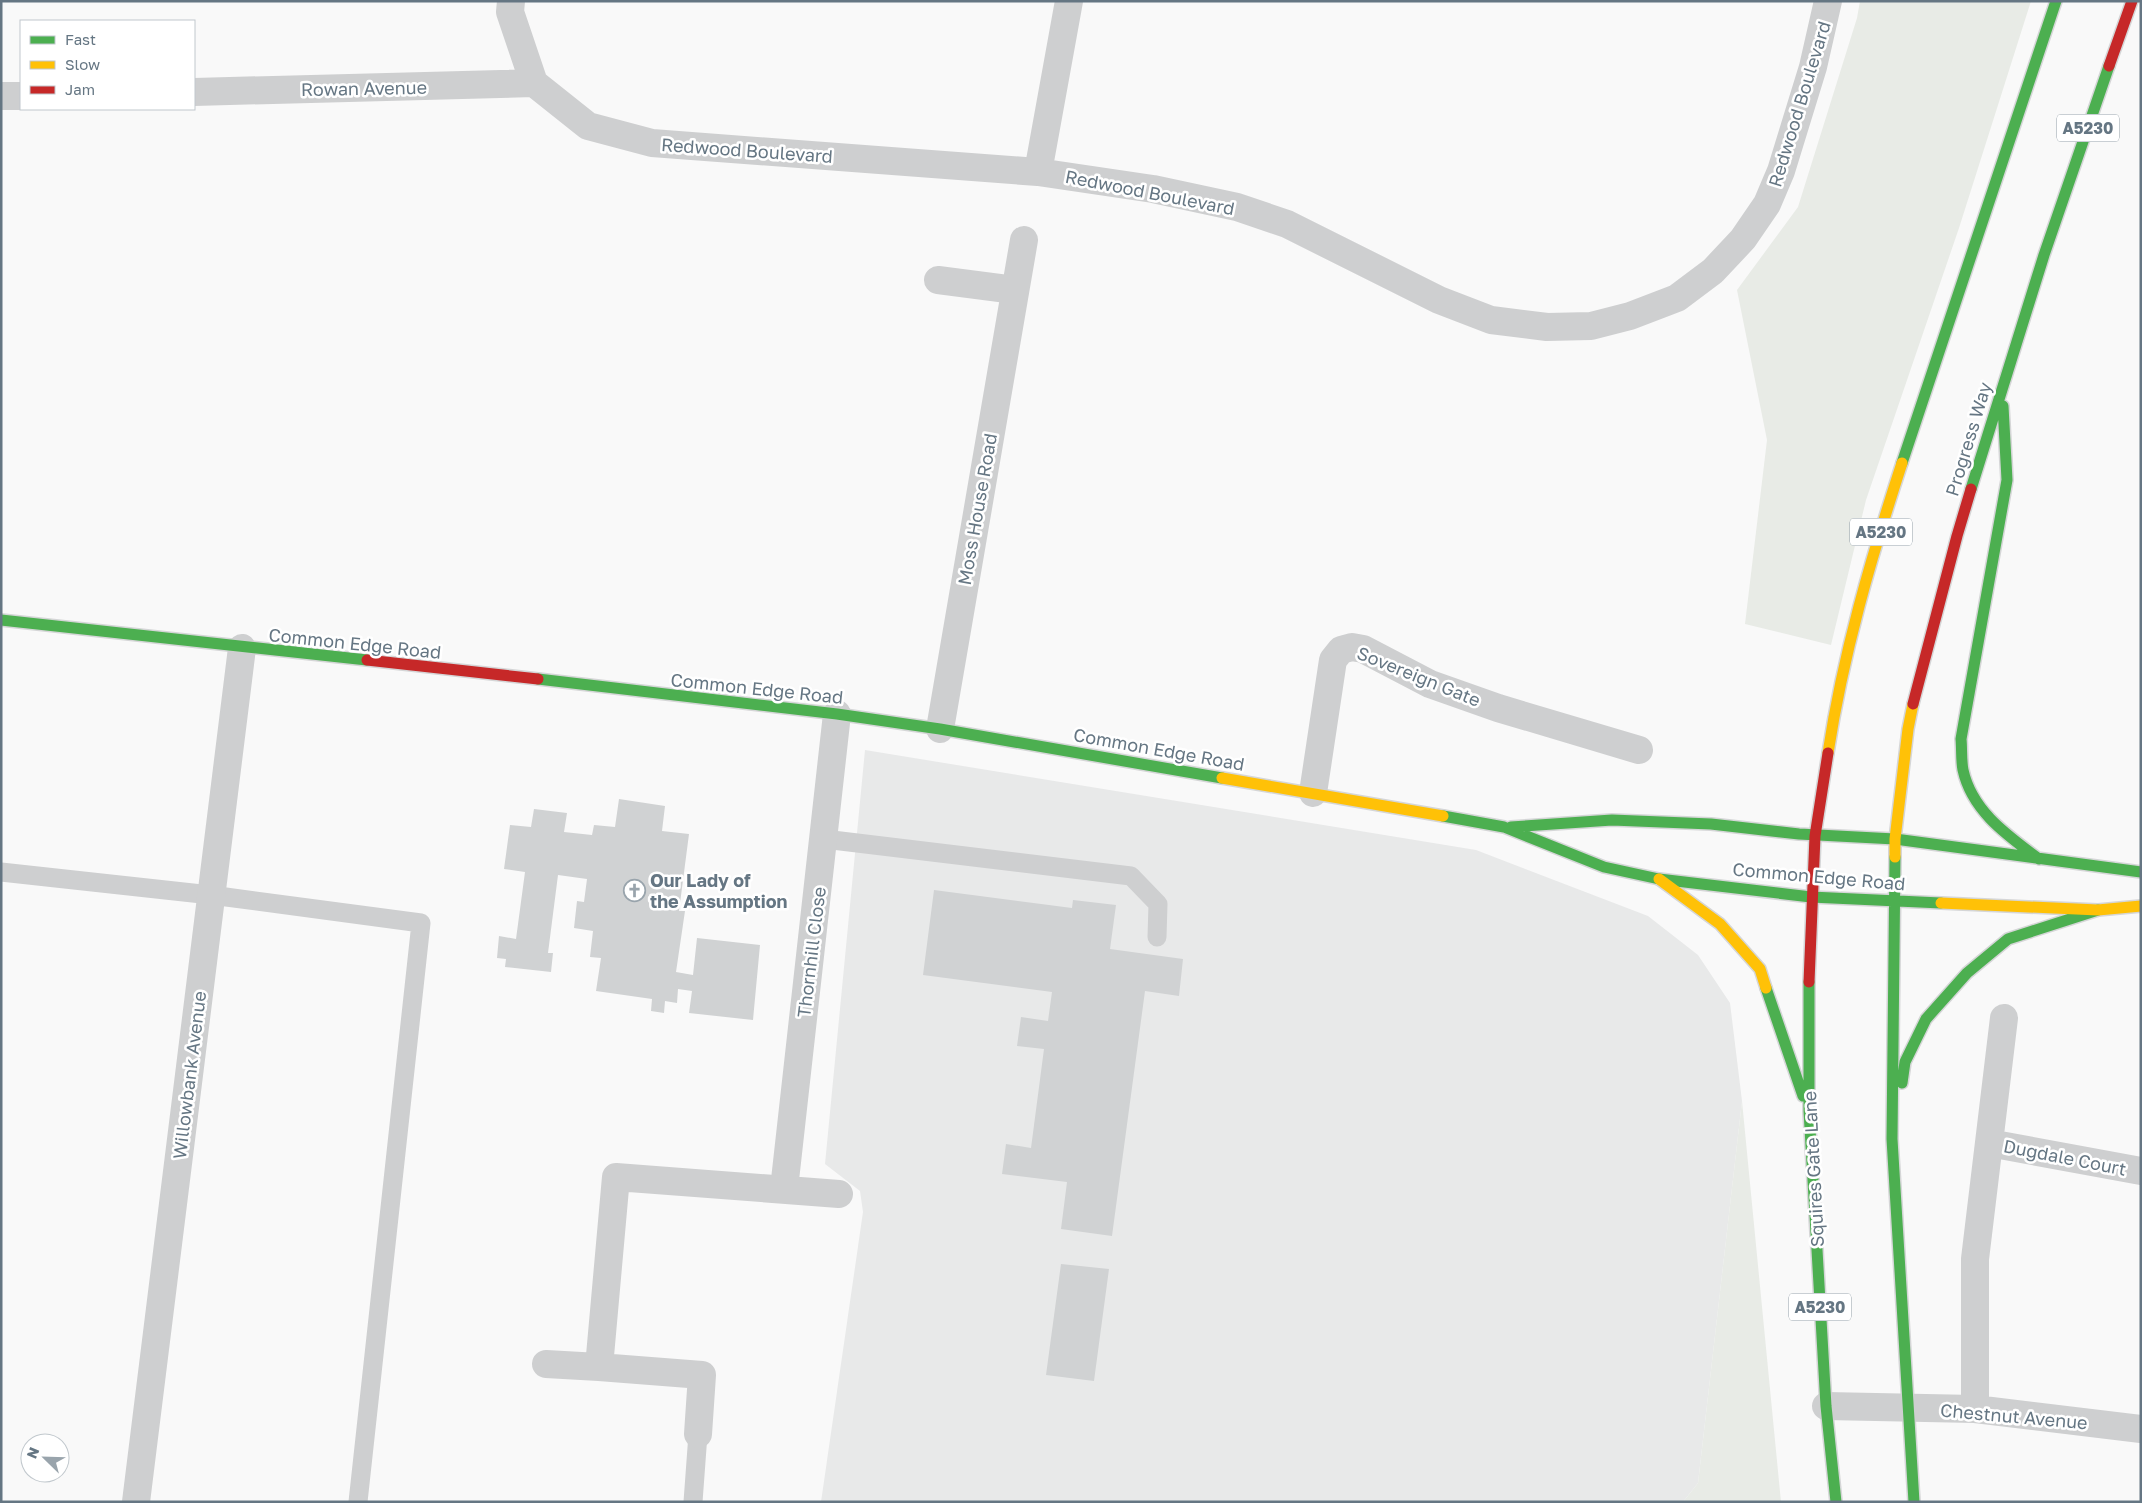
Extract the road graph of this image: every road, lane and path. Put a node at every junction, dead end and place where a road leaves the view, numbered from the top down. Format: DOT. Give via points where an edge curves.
graph roads {
  1 [pos="511,1"];
  2 [pos="1069,1"];
  3 [pos="1828,1"];
  4 [pos="2056,1"];
  5 [pos="2132,1"];
  6 [pos="534,83"];
  7 [pos="195,92"];
  8 [pos="1,96"];
  9 [pos="20,96"];
  10 [pos="1038,172"];
  11 [pos="1024,240"];
  12 [pos="938,280"];
  13 [pos="1015,290"];
  14 [pos="2002,390"];
  15 [pos="1,620"];
  16 [pos="242,648"];
  17 [pos="837,714"];
  18 [pos="940,729"];
  19 [pos="1639,750"];
  20 [pos="1313,793"];
  21 [pos="1504,827"];
  22 [pos="1815,836"];
  23 [pos="824,839"];
  24 [pos="1895,839"];
  25 [pos="2039,859"];
  26 [pos="1,872"];
  27 [pos="2141,872"];
  28 [pos="1659,879"];
  29 [pos="211,895"];
  30 [pos="1811,897"];
  31 [pos="1893,901"];
  32 [pos="2141,906"];
  33 [pos="2098,910"];
  34 [pos="1157,937"];
  35 [pos="2004,1018"];
  36 [pos="1809,1111"];
  37 [pos="1892,1139"];
  38 [pos="1988,1143"];
  39 [pos="2141,1171"];
  40 [pos="784,1189"];
  41 [pos="839,1194"];
  42 [pos="546,1364"];
  43 [pos="599,1367"];
  44 [pos="1826,1406"];
  45 [pos="1907,1409"];
  46 [pos="1975,1409"];
  47 [pos="2141,1429"];
  48 [pos="698,1434"];
  49 [pos="136,1502"];
  50 [pos="358,1502"];
  51 [pos="693,1502"];
  52 [pos="1836,1502"];
  53 [pos="1914,1502"];
  1 -- 6 [label="street" via="510,12"];
  2 -- 10 [label="street"];
  3 -- 10 [label="street, Redwood Boulevard" via="1813,67 1781,171 1767,204 1743,239 1712,271 1677,298 1630,316 1590,326 1547,327 1491,320 1439,300 1287,224 1237,207 1152,189"];
  4 -- 22 [label="main road, A5230" via="1859,600 1834,712"];
  5 -- 14 [label="main road, Progress Way / A5230" via="2044,256"];
  6 -- 7 [label="street, Rowan Avenue"];
  6 -- 10 [label="street, Redwood Boulevard" via="588,126 652,143"];
  8 -- 9 [label="street"];
  11 -- 13 [label="street, Moss House Road"];
  12 -- 13 [label="street"];
  13 -- 18 [label="street, Moss House Road"];
  14 -- 24 [label="main road, Progress Way / A5230" via="1957,536 1918,681 1908,729"];
  14 -- 25 [label="main road" via="2007,480 1961,739 1962,762 1975,800 1991,822"];
  15 -- 16 [label="main road, Common Edge Road"];
  16 -- 17 [label="main road, Common Edge Road"];
  16 -- 29 [label="street, Willowbank Avenue"];
  17 -- 18 [label="main road, Common Edge Road"];
  17 -- 23 [label="street, Thornhill Close"];
  18 -- 20 [label="main road, Common Edge Road"];
  19 -- 20 [label="street, Sovereign Gate" via="1430,684 1363,649 1352,647 1341,650 1333,660"];
  20 -- 21 [label="main road, Common Edge Road"];
  21 -- 22 [label="main road, Common Edge Road" via="1612,820 1710,824"];
  21 -- 28 [label="main road, Common Edge Road" via="1604,867"];
  22 -- 24 [label="main road, Common Edge Road"];
  22 -- 30 [label="main road, Squires Gate Lane / A5230"];
  23 -- 34 [label="lane" via="1131,876 1158,904"];
  23 -- 40 [label="street, Thornhill Close"];
  24 -- 25 [label="main road, Common Edge Road"];
  24 -- 31 [label="main road, Progress Way / A5230"];
  25 -- 27 [label="main road, Common Edge Road"];
  26 -- 29 [label="lane"];
  28 -- 30 [label="main road, Common Edge Road"];
  28 -- 36 [label="main road" via="1720,924 1760,969 1780,1036"];
  29 -- 49 [label="street, Willowbank Avenue"];
  29 -- 50 [label="lane" via="421,923"];
  30 -- 31 [label="main road, Common Edge Road"];
  30 -- 36 [label="main road, Squires Gate Lane / A5230"];
  31 -- 33 [label="main road, Common Edge Road"];
  31 -- 37 [label="main road, A5230"];
  32 -- 33 [label="main road, Common Edge Road"];
  33 -- 37 [label="main road" via="2008,939 1967,973 1926,1019 1905,1062"];
  35 -- 38 [label="street"];
  36 -- 44 [label="main road, Squires Gate Lane / A5230"];
  37 -- 45 [label="main road, A5230"];
  38 -- 39 [label="street, Dugdale Court"];
  38 -- 46 [label="street" via="1976,1259"];
  40 -- 41 [label="street"];
  40 -- 43 [label="street" via="616,1177"];
  42 -- 43 [label="street"];
  43 -- 48 [label="street" via="702,1375"];
  44 -- 45 [label="street, Chestnut Avenue"];
  44 -- 52 [label="main road, Squires Gate Lane / A5230"];
  45 -- 46 [label="street, Chestnut Avenue"];
  45 -- 53 [label="main road, A5230"];
  46 -- 47 [label="street, Chestnut Avenue"];
  48 -- 51 [label="lane"];
}
